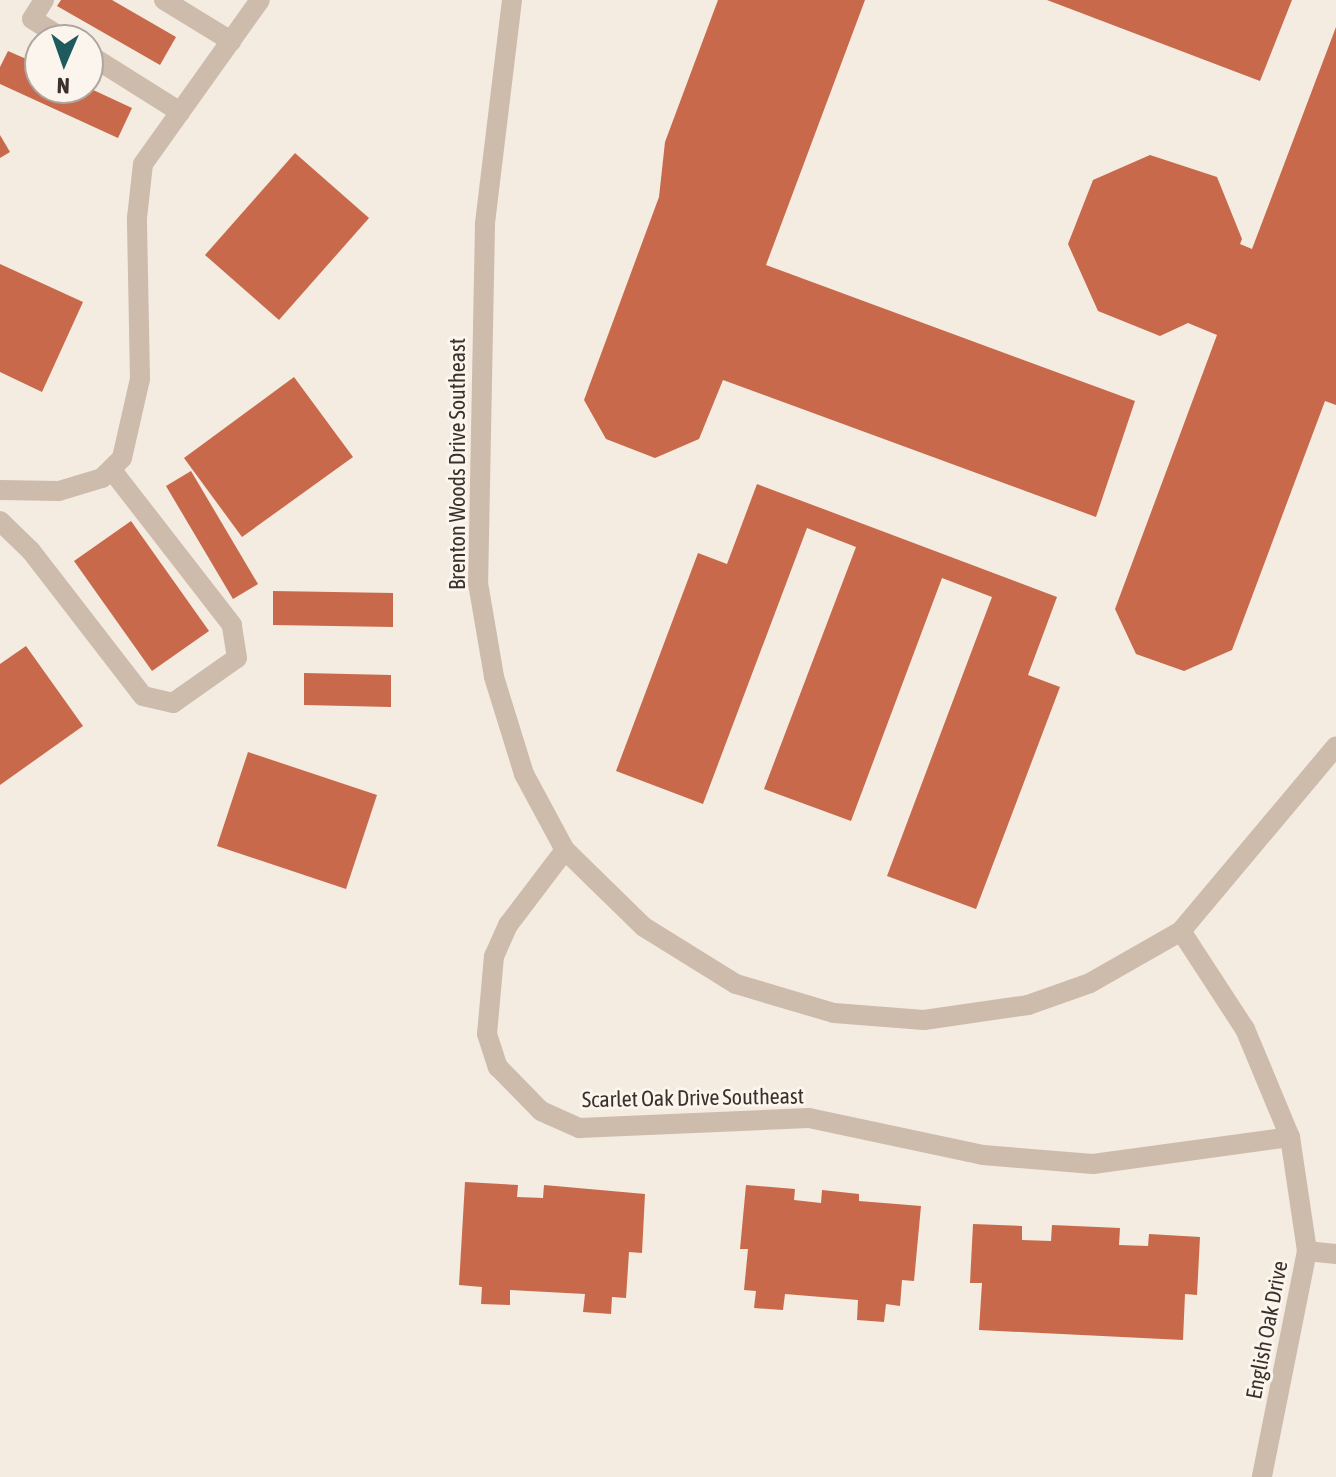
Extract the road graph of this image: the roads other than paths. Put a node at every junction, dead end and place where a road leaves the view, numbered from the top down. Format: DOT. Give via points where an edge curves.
graph roads {
  1 [pos="44,0"];
  2 [pos="164,0"];
  3 [pos="260,0"];
  4 [pos="512,0"];
  5 [pos="40,24"];
  6 [pos="231,41"];
  7 [pos="104,64"];
  8 [pos="180,112"];
  9 [pos="111,469"];
  10 [pos="0,490"];
  11 [pos="0,521"];
  12 [pos="1336,746"];
  13 [pos="565,850"];
  14 [pos="1181,931"];
  15 [pos="1290,1137"];
  16 [pos="1307,1251"];
  17 [pos="1336,1254"];
  18 [pos="1262,1477"];
  1 -- 5 [label="street" via="32,19"];
  2 -- 6 [label="street"];
  3 -- 6 [label="street"];
  4 -- 13 [label="street, Brenton Woods Drive Southeast" via="485,224 478,583 494,677 524,774"];
  6 -- 8 [label="street"];
  7 -- 8 [label="street"];
  8 -- 9 [label="street" via="143,164 137,218 140,379 122,458"];
  9 -- 10 [label="street" via="102,478 59,491"];
  9 -- 11 [label="street" via="232,625 237,658 173,703 143,696 31,551"];
  12 -- 14 [label="street, Brenton Woods Drive Southeast"];
  13 -- 14 [label="street, Brenton Woods Drive Southeast" via="644,927 736,984 834,1013 924,1020 1028,1005 1090,983"];
  13 -- 15 [label="street, Scarlet Oak Drive Southeast" via="508,925 494,956 487,1034 498,1067 541,1111 579,1128 809,1118 983,1155 1093,1164"];
  14 -- 15 [label="street, English Oak Drive" via="1245,1029"];
  15 -- 16 [label="street, English Oak Drive"];
  16 -- 17 [label="street"];
  16 -- 18 [label="street, English Oak Drive"];
}
